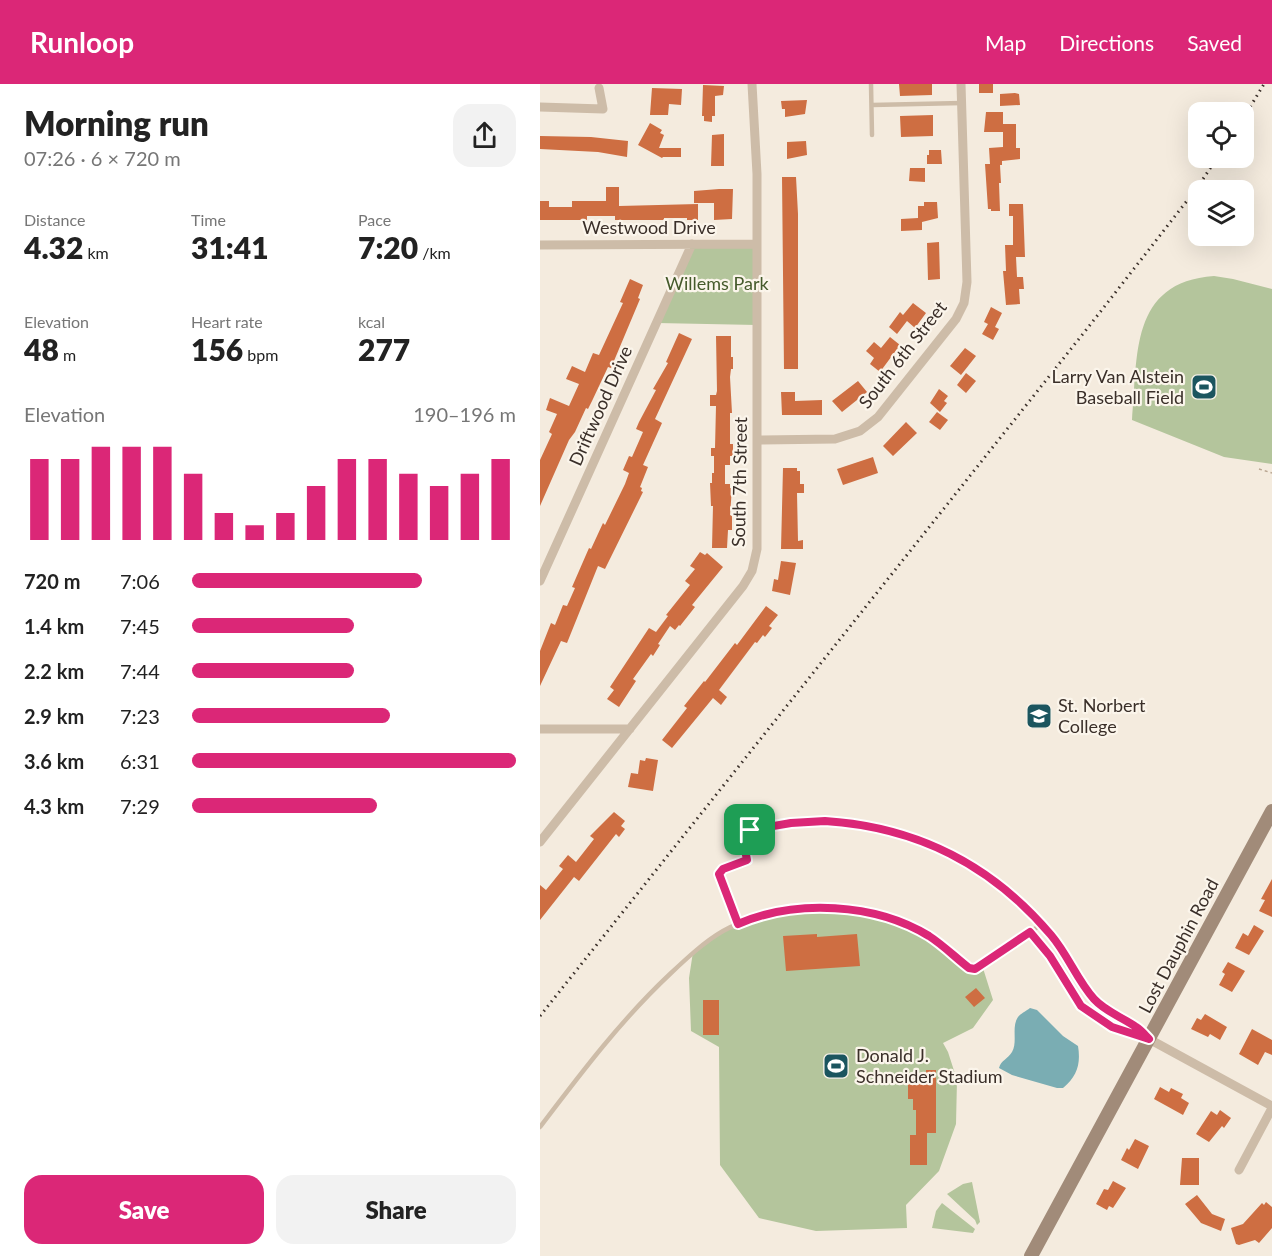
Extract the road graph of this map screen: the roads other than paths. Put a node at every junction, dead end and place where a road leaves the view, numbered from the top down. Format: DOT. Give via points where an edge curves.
graph roads {
  1 [pos="752,84"];
  2 [pos="871,84"];
  3 [pos="961,84"];
  4 [pos="599,88"];
  5 [pos="962,103"];
  6 [pos="872,105"];
  7 [pos="540,107"];
  8 [pos="872,135"];
  9 [pos="692,244"];
  10 [pos="757,244"];
  11 [pos="540,245"];
  12 [pos="757,440"];
  13 [pos="540,580"];
  14 [pos="540,729"];
  15 [pos="630,729"];
  16 [pos="1272,811"];
  17 [pos="540,842"];
  18 [pos="738,924"];
  19 [pos="1042,924"];
  20 [pos="1030,932"];
  21 [pos="1149,1039"];
  22 [pos="1272,1107"];
  23 [pos="540,1127"];
  24 [pos="1239,1170"];
  25 [pos="1031,1256"];
  1 -- 10 [label="street, South 7th Street"];
  2 -- 6 [label="lane"];
  3 -- 5 [label="street, South 6th Street"];
  4 -- 7 [label="street" via="603,109"];
  5 -- 6 [label="lane"];
  5 -- 12 [label="street, South 6th Street" via="967,282 964,303 956,319 878,417 860,431 835,439"];
  6 -- 8 [label="lane"];
  9 -- 10 [label="street, Westwood Drive"];
  9 -- 11 [label="street, Westwood Drive"];
  9 -- 13 [label="street, Driftwood Drive"];
  10 -- 12 [label="street, South 7th Street"];
  12 -- 15 [label="street, South 7th Street" via="757,549 752,571"];
  14 -- 15 [label="street"];
  15 -- 17 [label="street, South 7th Street"];
  16 -- 21 [label="main road, Lost Dauphin Road"];
  18 -- 19 [label="lane" via="719,874 747,860 745,834 791,823 825,821 881,827 933,845 991,878"];
  18 -- 20 [label="lane" via="815,908 867,912 888,917 930,937 975,969"];
  18 -- 23 [label="lane" via="693,952 650,993 620,1024"];
  19 -- 20 [label="lane"];
  19 -- 21 [label="lane" via="1096,1001"];
  20 -- 21 [label="lane" via="1081,1006 1112,1027"];
  21 -- 22 [label="street"];
  21 -- 25 [label="main road, Lost Dauphin Road"];
  22 -- 24 [label="street"];
}
